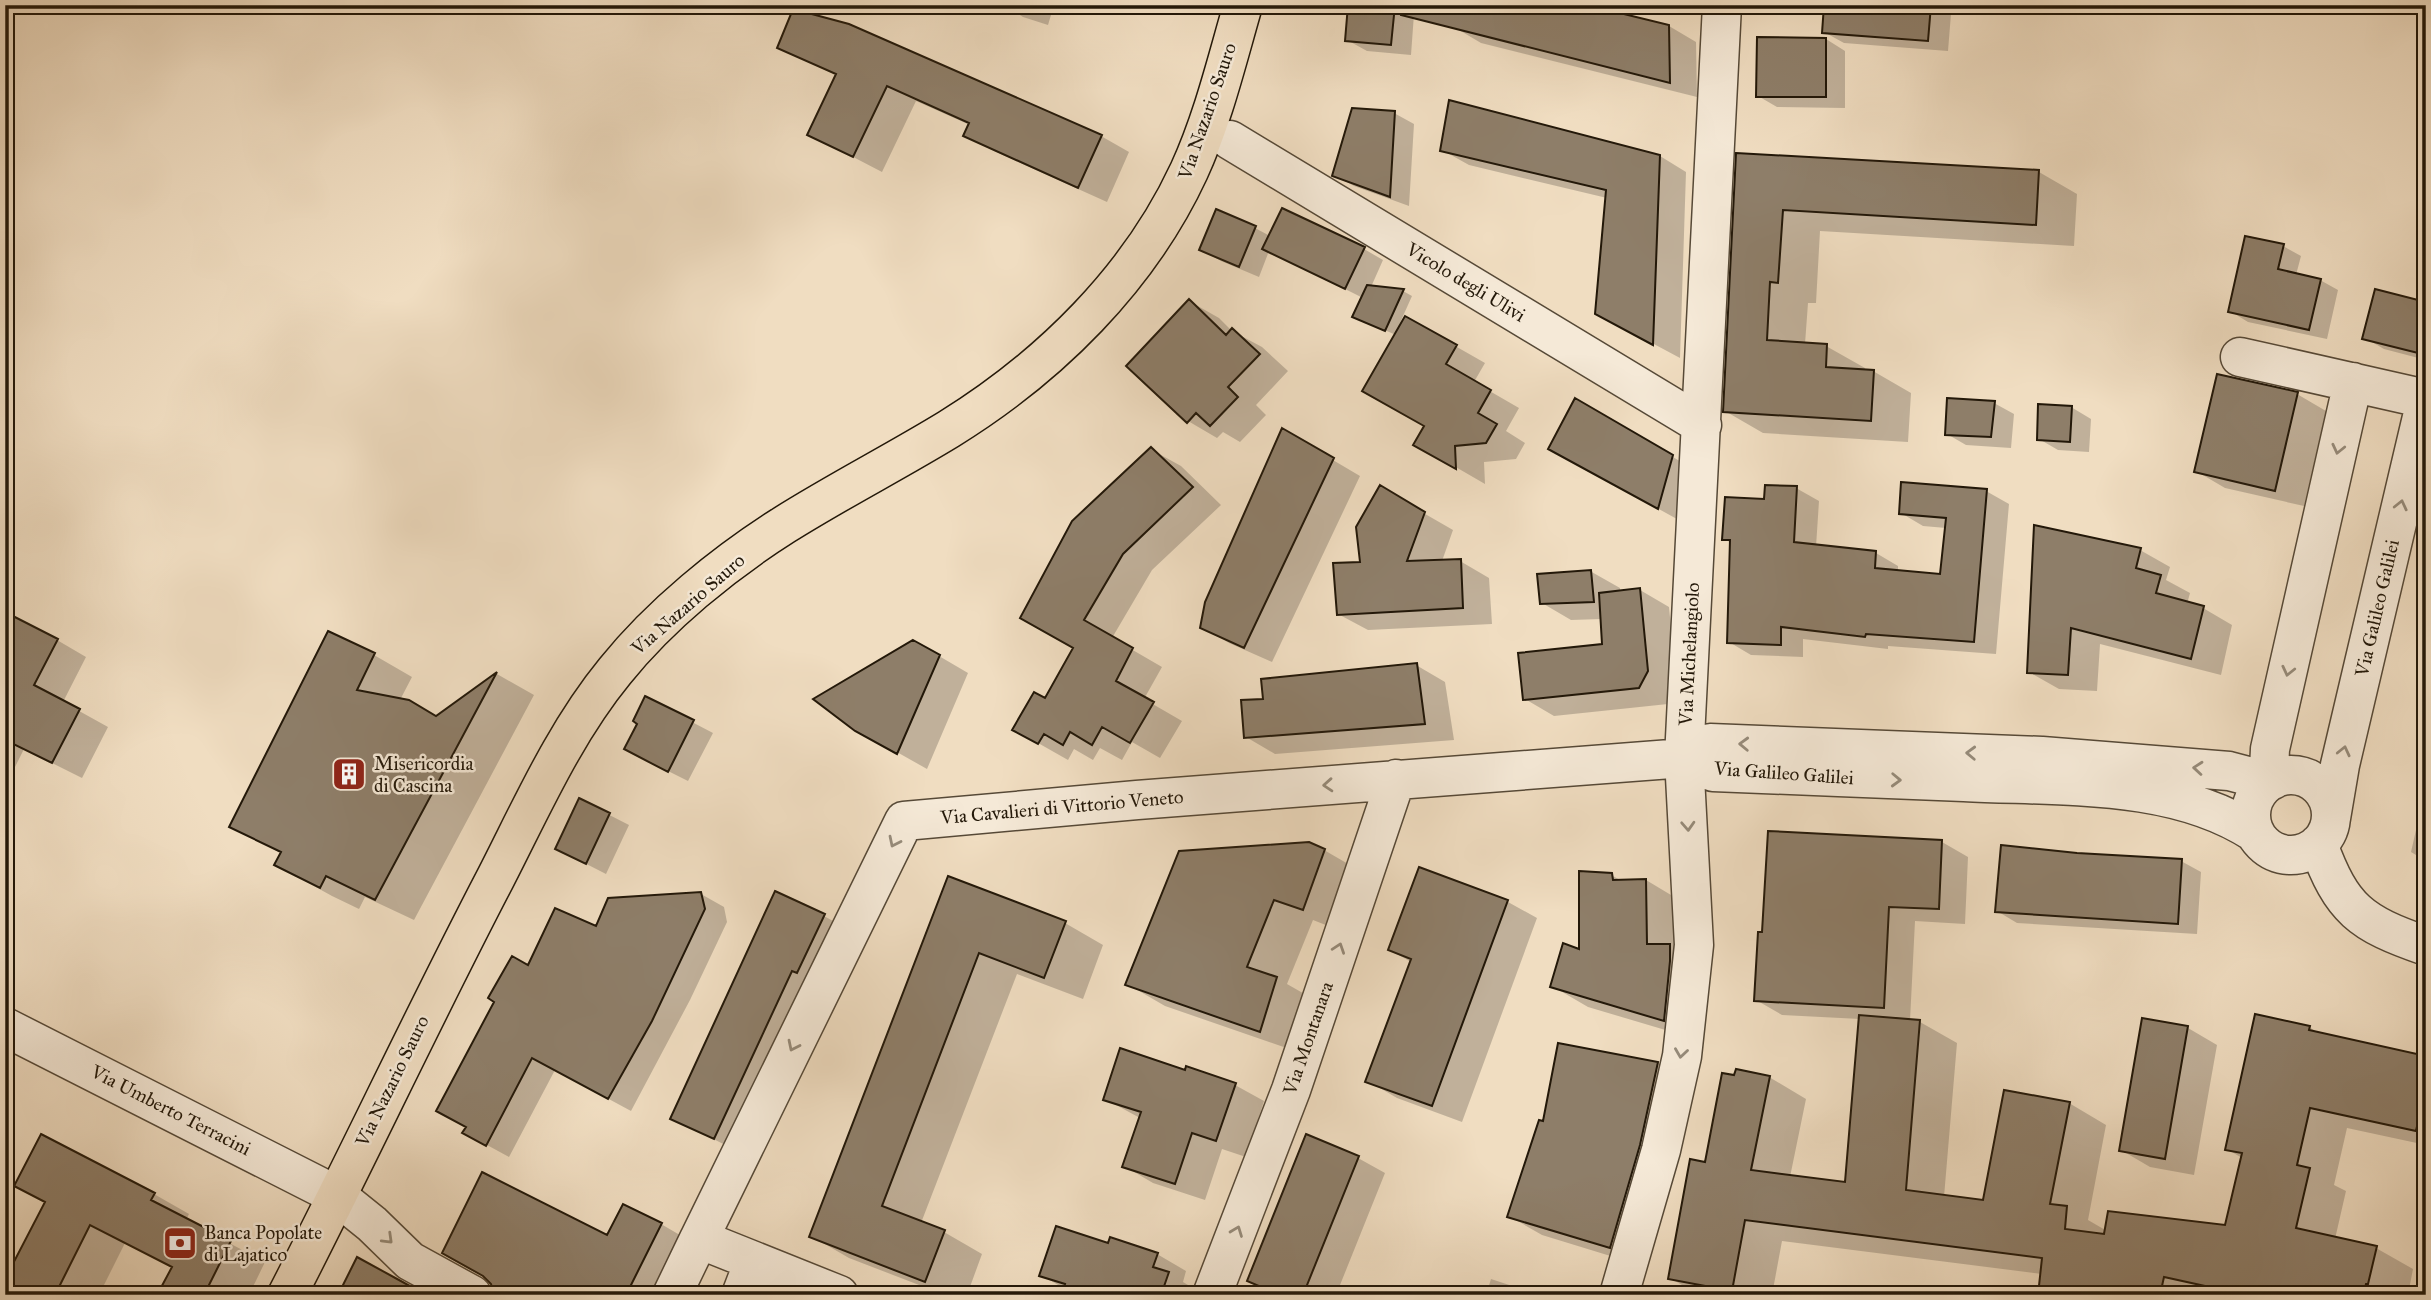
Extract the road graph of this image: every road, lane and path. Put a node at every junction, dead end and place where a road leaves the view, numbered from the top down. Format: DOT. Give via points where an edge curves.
graph roads {
  1 [pos="1243,5"];
  2 [pos="1721,5"];
  3 [pos="1230,140"];
  4 [pos="2240,357"];
  5 [pos="2353,382"];
  6 [pos="2426,399"];
  7 [pos="1702,425"];
  8 [pos="1684,758"];
  9 [pos="1396,779"];
  10 [pos="2268,783"];
  11 [pos="2325,831"];
  12 [pos="2255,833"];
  13 [pos="2426,946"];
  14 [pos="5,1027"];
  15 [pos="336,1195"];
  16 [pos="699,1239"];
  17 [pos="748,1278"];
  18 [pos="287,1295"];
  19 [pos="472,1295"];
  20 [pos="672,1295"];
  21 [pos="839,1295"];
  22 [pos="1212,1295"];
  23 [pos="1619,1295"];
  1 -- 15 [label="main road, Via Nazario Sauro" via="1186,177 1147,243 1086,319 997,397 782,527 721,570 616,670 547,777"];
  2 -- 7 [label="street, Via Michelangiolo"];
  3 -- 7 [label="street, Vicolo degli Ulivi"];
  4 -- 5 [label="street, Via Galileo Galilei"];
  5 -- 6 [label="street, Via Galileo Galilei"];
  5 -- 10 [label="street, one-way" via="2270,749"];
  11 -- 6 [label="street, Via Galileo Galilei, one-way"];
  7 -- 8 [label="street, Via Michelangiolo"];
  8 -- 9 [label="street, Via Cavalieri di Vittorio Veneto"];
  10 -- 8 [label="street, Via Galileo Galilei, one-way" via="2229,771 2042,756 1710,743"];
  8 -- 12 [label="street, Via Galileo Galilei, one-way" via="1713,772 2151,793 2208,809"];
  8 -- 23 [label="street, Via Michelangiolo, one-way" via="1694,945 1682,1056 1661,1150"];
  9 -- 16 [label="street, Via Cavalieri di Vittorio Veneto, one-way" via="904,821"];
  22 -- 9 [label="street, Via Montanara, one-way" via="1291,1090"];
  10 -- 11 [label="street, Via Galileo Galilei" via="2296,776 2325,794 2330,806"];
  10 -- 12 [label="street" via="2251,808"];
  11 -- 12 [label="street, Via Galileo Galilei" via="2308,852 2297,855 2267,848"];
  11 -- 13 [label="street, Via Galileo Galilei" via="2331,879 2347,903 2389,933"];
  14 -- 15 [label="street, Via Umberto Terracini"];
  15 -- 18 [label="main road, Via Nazario Sauro"];
  15 -- 19 [label="street, Via Umberto Terracini, one-way" via="410,1261"];
  16 -- 17 [label="street"];
  16 -- 20 [label="street, Via Cavalieri di Vittorio Veneto"];
  17 -- 21 [label="street"];
}
